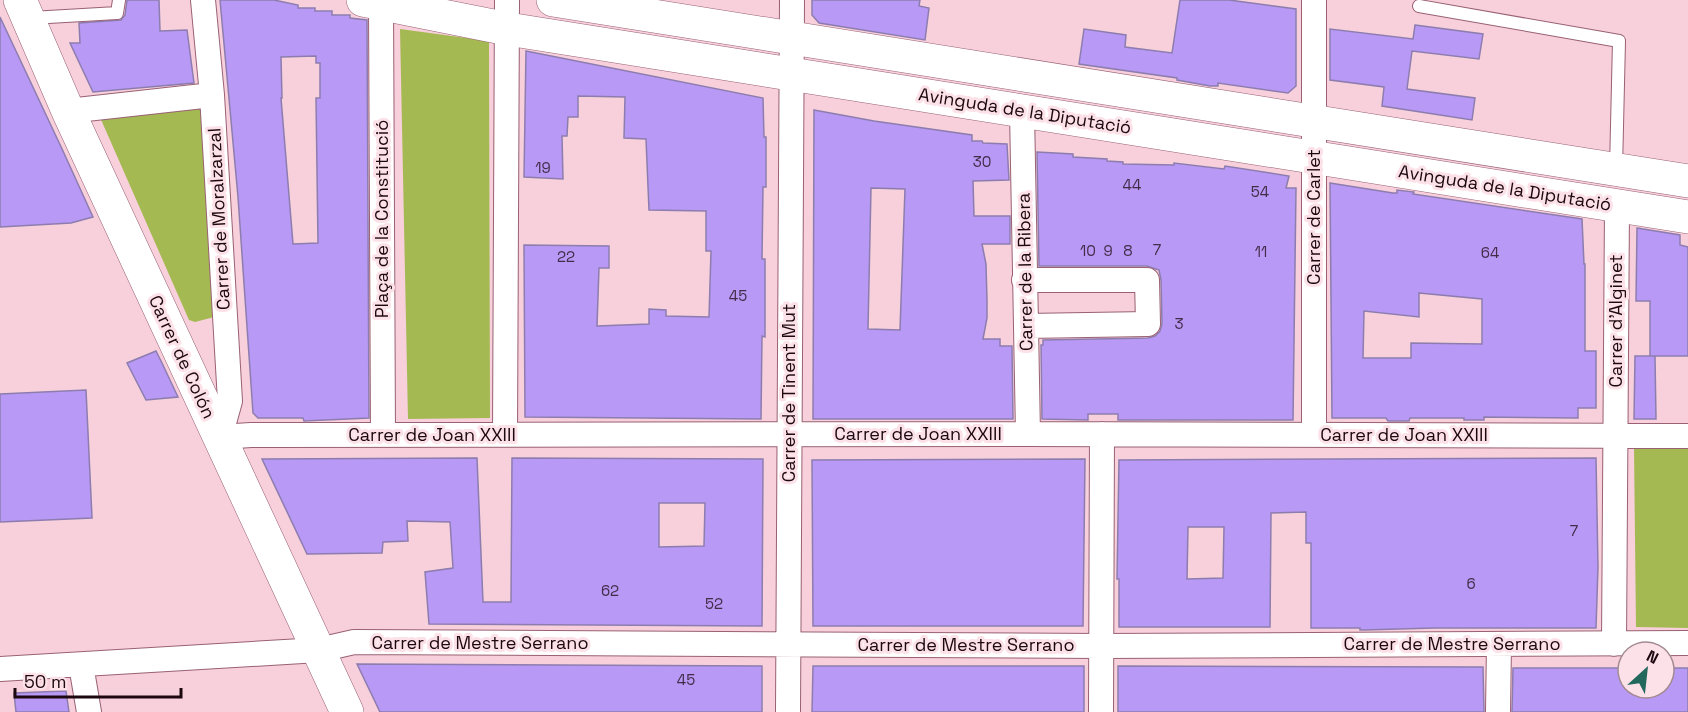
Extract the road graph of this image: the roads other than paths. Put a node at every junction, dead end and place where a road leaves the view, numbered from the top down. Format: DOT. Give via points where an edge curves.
graph roads {
  1 [pos="119,0"];
  2 [pos="203,0"];
  3 [pos="553,0"];
  4 [pos="792,0"];
  5 [pos="1314,0"];
  6 [pos="372,2"];
  7 [pos="1419,6"];
  8 [pos="24,9"];
  9 [pos="508,14"];
  10 [pos="792,39"];
  11 [pos="791,74"];
  12 [pos="212,95"];
  13 [pos="68,111"];
  14 [pos="1022,111"];
  15 [pos="1313,121"];
  16 [pos="1314,157"];
  17 [pos="1616,170"];
  18 [pos="1688,181"];
  19 [pos="1617,206"];
  20 [pos="1688,217"];
  21 [pos="1024,280"];
  22 [pos="1026,326"];
  23 [pos="1028,434"];
  24 [pos="1102,434"];
  25 [pos="382,435"];
  26 [pos="505,435"];
  27 [pos="788,435"];
  28 [pos="1314,435"];
  29 [pos="1616,436"];
  30 [pos="1688,436"];
  31 [pos="220,437"];
  32 [pos="1688,643"];
  33 [pos="788,644"];
  34 [pos="1499,644"];
  35 [pos="1614,644"];
  36 [pos="1102,646"];
  37 [pos="319,650"];
  38 [pos="81,665"];
  39 [pos="0,669"];
  40 [pos="89,712"];
  41 [pos="348,712"];
  42 [pos="788,712"];
  43 [pos="1101,712"];
  44 [pos="1498,712"];
  1 -- 8 [label="lane" via="117,13"];
  2 -- 12 [label="street, Carrer de Moralzarzal"];
  3 -- 10 [label="street, Avinguda de la Diputació"];
  4 -- 10 [label="street, Carrer de Tinent Mut"];
  5 -- 15 [label="street, Carrer de Carlet"];
  6 -- 9 [label="street, Avinguda de la Diputació"];
  6 -- 25 [label="street, Plaça de la Constitució"];
  7 -- 17 [label="lane" via="1619,41"];
  8 -- 13 [label="street, Carrer de Colón"];
  9 -- 11 [label="street, Avinguda de la Diputació"];
  9 -- 26 [label="street"];
  10 -- 11 [label="street, Carrer de Tinent Mut"];
  10 -- 15 [label="street, Avinguda de la Diputació"];
  11 -- 14 [label="street, Avinguda de la Diputació"];
  11 -- 27 [label="street, Carrer de Tinent Mut"];
  12 -- 13 [label="street"];
  12 -- 31 [label="street, Carrer de Moralzarzal" via="230,401"];
  13 -- 31 [label="street, Carrer de Colón"];
  14 -- 16 [label="street, Avinguda de la Diputació"];
  14 -- 21 [label="street, Carrer de la Ribera"];
  15 -- 16 [label="street, Carrer de Carlet"];
  15 -- 17 [label="street, Avinguda de la Diputació"];
  16 -- 19 [label="street, Avinguda de la Diputació"];
  16 -- 28 [label="street, Carrer de Carlet"];
  17 -- 18 [label="street, Avinguda de la Diputació"];
  19 -- 20 [label="street, Avinguda de la Diputació"];
  19 -- 29 [label="street, Carrer d'Alginet"];
  21 -- 22 [label="street, Carrer de la Ribera"];
  21 -- 22 [label="street" via="1147,280 1148,324"];
  22 -- 23 [label="street, Carrer de la Ribera"];
  23 -- 24 [label="street, Carrer de Joan XXIII"];
  23 -- 27 [label="street, Carrer de Joan XXIII"];
  24 -- 28 [label="street, Carrer de Joan XXIII"];
  24 -- 36 [label="street"];
  25 -- 26 [label="street, Carrer de Joan XXIII"];
  25 -- 31 [label="street, Carrer de Joan XXIII"];
  26 -- 27 [label="street, Carrer de Joan XXIII"];
  27 -- 33 [label="street, Carrer de Tinent Mut"];
  28 -- 29 [label="street, Carrer de Joan XXIII"];
  29 -- 30 [label="street, Carrer de Joan XXIII"];
  29 -- 35 [label="street, Carrer d'Alginet"];
  31 -- 37 [label="street, Carrer de Colón"];
  32 -- 35 [label="street, Carrer de Mestre Serrano"];
  33 -- 36 [label="street, Carrer de Mestre Serrano"];
  33 -- 37 [label="street, Carrer de Mestre Serrano" via="354,642"];
  33 -- 42 [label="street, Carrer de Tinent Mut"];
  34 -- 35 [label="street, Carrer de Mestre Serrano"];
  34 -- 36 [label="street, Carrer de Mestre Serrano"];
  34 -- 44 [label="street"];
  36 -- 43 [label="street"];
  37 -- 38 [label="street, Carrer de Mestre Serrano"];
  37 -- 41 [label="street, Carrer de Colón"];
  38 -- 39 [label="street, Carrer de Mestre Serrano"];
  38 -- 40 [label="street"];
}
